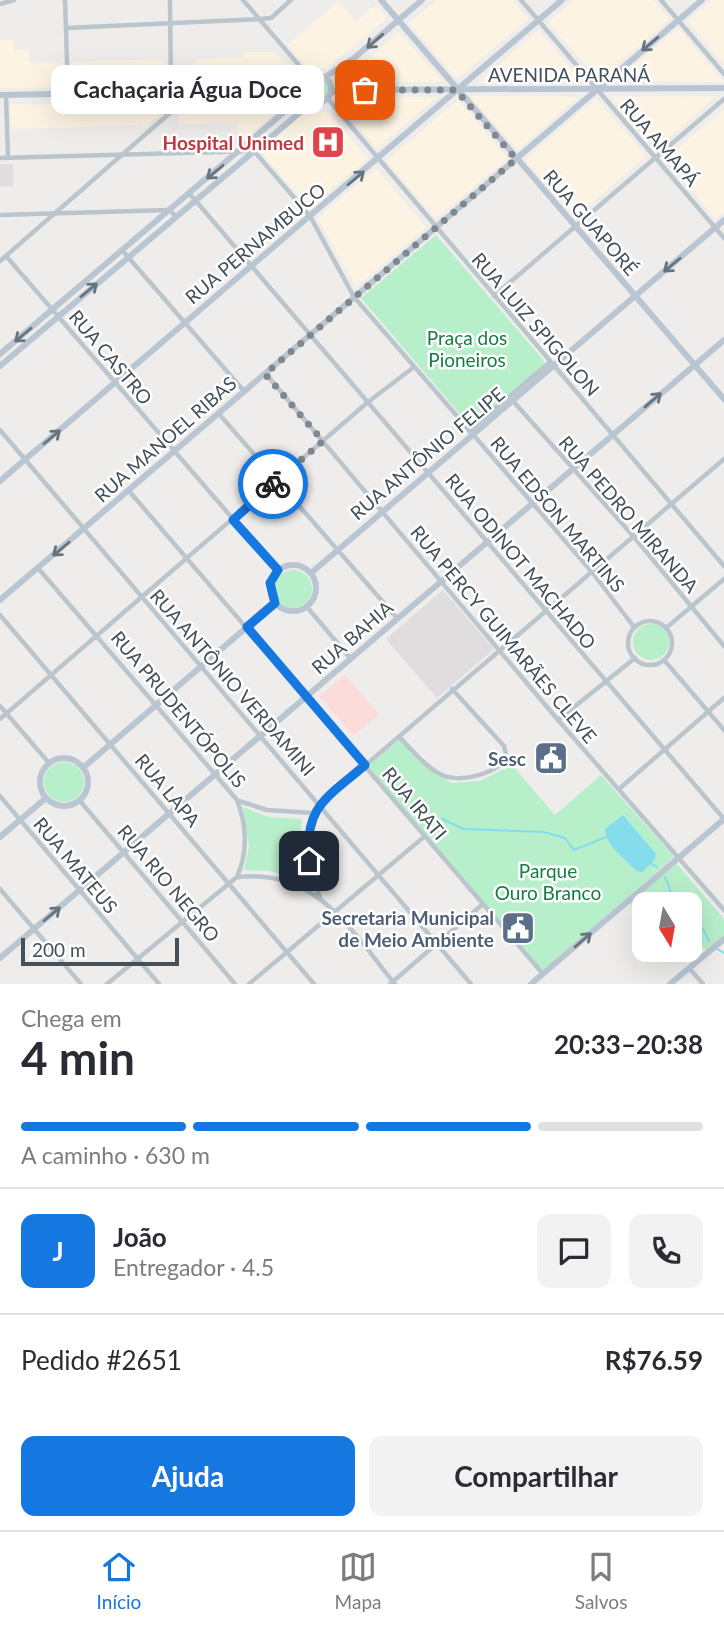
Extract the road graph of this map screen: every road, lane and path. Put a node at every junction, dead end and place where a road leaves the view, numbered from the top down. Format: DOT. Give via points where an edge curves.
graph roads {
  1 [pos="11,0"];
  2 [pos="65,0"];
  3 [pos="170,0"];
  4 [pos="243,0"];
  5 [pos="291,0"];
  6 [pos="381,0"];
  7 [pos="422,0"];
  8 [pos="521,0"];
  9 [pos="562,0"];
  10 [pos="661,0"];
  11 [pos="702,0"];
  12 [pos="0,4"];
  13 [pos="260,19"];
  14 [pos="398,20"];
  15 [pos="538,20"];
  16 [pos="678,20"];
  17 [pos="171,23"];
  18 [pos="66,28"];
  19 [pos="724,74"];
  20 [pos="325,77"];
  21 [pos="306,80"];
  22 [pos="724,88"];
  23 [pos="597,89"];
  24 [pos="288,90"];
  25 [pos="456,90"];
  26 [pos="171,92"];
  27 [pos="195,92"];
  28 [pos="68,93"];
  29 [pos="3,95"];
  30 [pos="304,95"];
  31 [pos="329,96"];
  32 [pos="724,99"];
  33 [pos="311,103"];
  34 [pos="242,149"];
  35 [pos="254,151"];
  36 [pos="123,155"];
  37 [pos="0,158"];
  38 [pos="8,158"];
  39 [pos="379,158"];
  40 [pos="656,158"];
  41 [pos="516,159"];
  42 [pos="189,193"];
  43 [pos="195,200"];
  44 [pos="170,210"];
  45 [pos="55,214"];
  46 [pos="0,215"];
  47 [pos="176,216"];
  48 [pos="310,216"];
  49 [pos="724,220"];
  50 [pos="575,227"];
  51 [pos="435,228"];
  52 [pos="715,228"];
  53 [pos="724,238"];
  54 [pos="122,250"];
  55 [pos="6,256"];
  56 [pos="128,257"];
  57 [pos="0,261"];
  58 [pos="252,266"];
  59 [pos="494,296"];
  60 [pos="354,297"];
  61 [pos="635,297"];
  62 [pos="52,310"];
  63 [pos="58,317"];
  64 [pos="185,323"];
  65 [pos="310,335"];
  66 [pos="724,340"];
  67 [pos="0,354"];
  68 [pos="552,364"];
  69 [pos="0,366"];
  70 [pos="694,366"];
  71 [pos="414,367"];
  72 [pos="265,374"];
  73 [pos="115,383"];
  74 [pos="244,392"];
  75 [pos="724,399"];
  76 [pos="513,401"];
  77 [pos="368,402"];
  78 [pos="219,414"];
  79 [pos="0,430"];
  80 [pos="471,433"];
  81 [pos="613,435"];
  82 [pos="323,441"];
  83 [pos="174,453"];
  84 [pos="724,459"];
  85 [pos="25,460"];
  86 [pos="572,470"];
  87 [pos="428,473"];
  88 [pos="0,481"];
  89 [pos="277,481"];
  90 [pos="129,491"];
  91 [pos="531,505"];
  92 [pos="672,505"];
  93 [pos="383,512"];
  94 [pos="233,520"];
  95 [pos="83,530"];
  96 [pos="634,537"];
  97 [pos="486,543"];
  98 [pos="337,551"];
  99 [pos="187,559"];
  100 [pos="724,566"];
  101 [pos="38,568"];
  102 [pos="278,570"];
  103 [pos="592,572"];
  104 [pos="311,573"];
  105 [pos="724,579"];
  106 [pos="441,581"];
  107 [pos="142,599"];
  108 [pos="0,600"];
  109 [pos="275,603"];
  110 [pos="307,607"];
  111 [pos="690,607"];
  112 [pos="546,611"];
  113 [pos="0,615"];
  114 [pos="397,618"];
  115 [pos="247,627"];
  116 [pos="634,628"];
  117 [pos="666,628"];
  118 [pos="99,635"];
  119 [pos="724,646"];
  120 [pos="500,649"];
  121 [pos="635,658"];
  122 [pos="351,659"];
  123 [pos="664,660"];
  124 [pos="201,666"];
  125 [pos="52,674"];
  126 [pos="605,682"];
  127 [pos="452,689"];
  128 [pos="307,698"];
  129 [pos="724,698"];
  130 [pos="156,705"];
  131 [pos="0,706"];
  132 [pos="708,712"];
  133 [pos="6,713"];
  134 [pos="0,719"];
  135 [pos="558,720"];
  136 [pos="724,730"];
  137 [pos="263,735"];
  138 [pos="399,737"];
  139 [pos="112,744"];
  140 [pos="663,750"];
  141 [pos="49,763"];
  142 [pos="365,765"];
  143 [pos="84,767"];
  144 [pos="216,775"];
  145 [pos="619,789"];
  146 [pos="0,796"];
  147 [pos="46,798"];
  148 [pos="237,800"];
  149 [pos="80,801"];
  150 [pos="320,804"];
  151 [pos="313,813"];
  152 [pos="170,814"];
  153 [pos="724,819"];
  154 [pos="19,820"];
  155 [pos="425,836"];
  156 [pos="0,837"];
  157 [pos="125,852"];
  158 [pos="679,858"];
  159 [pos="379,874"];
  160 [pos="237,877"];
  161 [pos="228,885"];
  162 [pos="0,889"];
  163 [pos="79,891"];
  164 [pos="320,898"];
  165 [pos="483,904"];
  166 [pos="724,910"];
  167 [pos="335,913"];
  168 [pos="184,922"];
  169 [pos="34,929"];
  170 [pos="724,939"];
  171 [pos="438,943"];
  172 [pos="287,952"];
  173 [pos="0,958"];
  174 [pos="137,959"];
  175 [pos="689,968"];
  176 [pos="542,974"];
  177 [pos="393,983"];
  178 [pos="81,984"];
  179 [pos="107,984"];
  180 [pos="159,984"];
  181 [pos="235,984"];
  182 [pos="249,984"];
  183 [pos="314,984"];
  184 [pos="471,984"];
  185 [pos="531,984"];
  186 [pos="670,984"];
  187 [pos="702,984"];
  1 -- 12 [label="street"];
  2 -- 18 [label="street"];
  3 -- 17 [label="street"];
  4 -- 13 [label="street"];
  5 -- 13 [label="street" via="271,18"];
  6 -- 14 [label="street, RUA GUAPORÉ"];
  7 -- 14 [label="street"];
  8 -- 15 [label="street, RUA AMAPÁ"];
  9 -- 15 [label="street, RUA PERNAMBUCO"];
  10 -- 16 [label="street"];
  11 -- 16 [label="street, RUA MANOEL RIBAS"];
  13 -- 17 [label="street"];
  13 -- 21 [label="street"];
  14 -- 20 [label="street, one-way"];
  14 -- 25 [label="street, RUA GUAPORÉ"];
  15 -- 23 [label="street, RUA AMAPÁ"];
  15 -- 25 [label="street, RUA PERNAMBUCO"];
  16 -- 19 [label="street"];
  16 -- 23 [label="street, RUA MANOEL RIBAS, one-way"];
  17 -- 18 [label="street"];
  17 -- 26 [label="street"];
  18 -- 28 [label="street"];
  20 -- 21 [label="street"];
  20 -- 31 [label="street" via="330,82"];
  21 -- 24 [label="street"];
  21 -- 30 [label="street"];
  22 -- 23 [label="street, AVENIDA PARANÁ"];
  23 -- 25 [label="street, AVENIDA PARANÁ"];
  23 -- 40 [label="street, RUA AMAPÁ"];
  23 -- 41 [label="street, RUA MANOEL RIBAS"];
  24 -- 27 [label="street"];
  24 -- 30 [label="street"];
  25 -- 31 [label="street, AVENIDA PARANÁ"];
  25 -- 39 [label="street, RUA PERNAMBUCO"];
  25 -- 41 [label="street, RUA GUAPORÉ"];
  26 -- 27 [label="street"];
  26 -- 28 [label="street"];
  27 -- 36 [label="street"];
  28 -- 29 [label="street"];
  29 -- 38 [label="street"];
  30 -- 33 [label="street"];
  30 -- 34 [label="street"];
  31 -- 33 [label="street"];
  31 -- 39 [label="street, RUA LUIZ SPIGOLON"];
  32 -- 40 [label="street"];
  33 -- 35 [label="street"];
  34 -- 35 [label="street"];
  34 -- 36 [label="street"];
  34 -- 42 [label="street, one-way"];
  35 -- 43 [label="street"];
  35 -- 48 [label="street, RUA EDSON MARTINS"];
  36 -- 38 [label="street"];
  36 -- 45 [label="street"];
  37 -- 38 [label="street"];
  48 -- 39 [label="street, RUA PERNAMBUCO, one-way"];
  39 -- 51 [label="street, RUA LUIZ SPIGOLON"];
  40 -- 50 [label="street"];
  40 -- 52 [label="street, RUA AMAPÁ"];
  41 -- 50 [label="street, RUA GUAPORÉ"];
  41 -- 51 [label="street, RUA MANOEL RIBAS"];
  42 -- 43 [label="street, RUA ODINOT MACHADO"];
  42 -- 44 [label="street"];
  43 -- 47 [label="street"];
  43 -- 58 [label="street, RUA ODINOT MACHADO"];
  44 -- 45 [label="street"];
  44 -- 47 [label="street"];
  44 -- 54 [label="street"];
  45 -- 46 [label="street"];
  45 -- 55 [label="street"];
  47 -- 56 [label="street"];
  48 -- 58 [label="street, RUA PERNAMBUCO"];
  48 -- 60 [label="street, RUA EDSON MARTINS"];
  49 -- 52 [label="street, RUA ANTÔNIO FELIPE"];
  50 -- 59 [label="street"];
  50 -- 61 [label="street, RUA GUAPORÉ"];
  51 -- 59 [label="street, RUA LUIZ SPIGOLON"];
  51 -- 60 [label="street, RUA MANOEL RIBAS"];
  52 -- 53 [label="street, RUA AMAPÁ"];
  52 -- 61 [label="street, RUA ANTÔNIO FELIPE, one-way"];
  54 -- 56 [label="street"];
  54 -- 62 [label="street"];
  55 -- 57 [label="street"];
  55 -- 62 [label="street, RUA CASTRO"];
  63 -- 56 [label="street, one-way"];
  56 -- 64 [label="street"];
  58 -- 64 [label="street, RUA PERNAMBUCO"];
  58 -- 65 [label="street, RUA ODINOT MACHADO"];
  59 -- 68 [label="street, RUA LUIZ SPIGOLON"];
  60 -- 65 [label="street, RUA MANOEL RIBAS"];
  60 -- 71 [label="street, RUA EDSON MARTINS"];
  61 -- 68 [label="street, RUA ANTÔNIO FELIPE"];
  61 -- 70 [label="street, RUA GUAPORÉ"];
  62 -- 63 [label="street, RUA CASTRO"];
  62 -- 67 [label="street, one-way"];
  63 -- 69 [label="street"];
  63 -- 73 [label="street, RUA CASTRO"];
  64 -- 73 [label="street, RUA PERNAMBUCO"];
  64 -- 74 [label="street"];
  65 -- 72 [label="street, RUA MANOEL RIBAS"];
  65 -- 77 [label="street, RUA ODINOT MACHADO"];
  66 -- 70 [label="street, RUA BAHIA"];
  68 -- 76 [label="street, RUA ANTÔNIO FELIPE"];
  68 -- 80 [label="street, RUA ANTÔNIO FELIPE"];
  68 -- 81 [label="street, RUA LUIZ SPIGOLON"];
  70 -- 75 [label="street, RUA GUAPORÉ"];
  81 -- 70 [label="street, RUA BAHIA, one-way"];
  71 -- 77 [label="street"];
  71 -- 80 [label="street, RUA EDSON MARTINS"];
  72 -- 74 [label="street, RUA MANOEL RIBAS"];
  72 -- 82 [label="street, RUA PERCY GUIMARÃES CLEVE"];
  73 -- 83 [label="street, RUA CASTRO"];
  85 -- 73 [label="street, RUA PERNAMBUCO, one-way"];
  74 -- 78 [label="street, RUA MANOEL RIBAS"];
  76 -- 80 [label="street, RUA ANTÔNIO FELIPE"];
  76 -- 86 [label="street, RUA PEDRO MIRANDA"];
  77 -- 82 [label="street"];
  77 -- 87 [label="street, RUA ODINOT MACHADO"];
  78 -- 83 [label="street, RUA MANOEL RIBAS"];
  78 -- 89 [label="street"];
  79 -- 85 [label="street, RUA ANTÔNIO VERDAMINI"];
  80 -- 87 [label="street, RUA ANTÔNIO FELIPE"];
  80 -- 91 [label="street, RUA EDSON MARTINS"];
  81 -- 86 [label="street, RUA BAHIA"];
  81 -- 92 [label="street, RUA LUIZ SPIGOLON"];
  82 -- 89 [label="street"];
  82 -- 93 [label="street, RUA PERCY GUIMARÃES CLEVE"];
  83 -- 90 [label="street, RUA MANOEL RIBAS"];
  83 -- 94 [label="street, RUA CASTRO"];
  84 -- 92 [label="street"];
  85 -- 88 [label="street, RUA PERNAMBUCO"];
  85 -- 95 [label="street, RUA ANTÔNIO VERDAMINI"];
  86 -- 91 [label="street, RUA BAHIA"];
  86 -- 96 [label="street, RUA PEDRO MIRANDA"];
  87 -- 93 [label="street, RUA ANTÔNIO FELIPE"];
  87 -- 97 [label="street, RUA ODINOT MACHADO"];
  89 -- 94 [label="street"];
  89 -- 98 [label="street"];
  90 -- 95 [label="street, RUA MANOEL RIBAS"];
  90 -- 99 [label="street, RUA IRATI"];
  91 -- 97 [label="street, RUA BAHIA"];
  91 -- 103 [label="street, RUA EDSON MARTINS"];
  92 -- 96 [label="street"];
  92 -- 100 [label="street, RUA LUIZ SPIGOLON"];
  93 -- 98 [label="street, RUA ANTÔNIO FELIPE"];
  93 -- 106 [label="street, RUA PERCY GUIMARÃES CLEVE"];
  94 -- 99 [label="street"];
  94 -- 102 [label="street, RUA CASTRO"];
  95 -- 101 [label="street, RUA MANOEL RIBAS, one-way"];
  95 -- 107 [label="street, RUA ANTÔNIO VERDAMINI"];
  96 -- 103 [label="street"];
  96 -- 111 [label="street, RUA PEDRO MIRANDA"];
  97 -- 106 [label="street, RUA BAHIA"];
  97 -- 112 [label="street, RUA ODINOT MACHADO"];
  98 -- 104 [label="street, RUA ANTÔNIO FELIPE"];
  98 -- 114 [label="street"];
  99 -- 107 [label="street"];
  99 -- 115 [label="street, RUA IRATI"];
  101 -- 108 [label="street, RUA MANOEL RIBAS"];
  101 -- 118 [label="street, RUA PRUDENTÓPOLIS"];
  102 -- 104 [label="street" via="298,566"];
  102 -- 109 [label="street" via="270,583"];
  103 -- 112 [label="street"];
  103 -- 116 [label="street, RUA EDSON MARTINS"];
  104 -- 110 [label="street" via="316,587"];
  105 -- 111 [label="street"];
  106 -- 114 [label="street, RUA BAHIA"];
  106 -- 120 [label="street, RUA PERCY GUIMARÃES CLEVE"];
  107 -- 118 [label="street"];
  107 -- 124 [label="street, RUA ANTÔNIO VERDAMINI"];
  109 -- 110 [label="street" via="287,611"];
  109 -- 115 [label="street"];
  110 -- 122 [label="street"];
  111 -- 117 [label="street"];
  111 -- 119 [label="street, RUA PEDRO MIRANDA"];
  112 -- 120 [label="street"];
  112 -- 126 [label="street, RUA ODINOT MACHADO"];
  113 -- 125 [label="street, RUA LAPA"];
  114 -- 122 [label="street, RUA BAHIA"];
  115 -- 124 [label="street"];
  115 -- 128 [label="street, RUA IRATI"];
  116 -- 117 [label="street" via="654,621"];
  116 -- 121 [label="street" via="628,643"];
  117 -- 123 [label="street" via="672,644"];
  118 -- 125 [label="street"];
  118 -- 130 [label="street, RUA PRUDENTÓPOLIS"];
  120 -- 127 [label="street"];
  120 -- 135 [label="street, RUA PERCY GUIMARÃES CLEVE"];
  121 -- 123 [label="street" via="652,665"];
  121 -- 126 [label="street"];
  122 -- 128 [label="street, RUA BAHIA"];
  123 -- 132 [label="street"];
  124 -- 130 [label="street"];
  124 -- 137 [label="street, RUA ANTÔNIO VERDAMINI"];
  125 -- 133 [label="street"];
  125 -- 139 [label="street, RUA LAPA"];
  126 -- 135 [label="street"];
  126 -- 140 [label="street, RUA ODINOT MACHADO"];
  127 -- 138 [label="street"];
  127 -- 138 [label="street" via="504,746 508,759 501,766 477,776 440,774"];
  128 -- 137 [label="street, RUA BAHIA"];
  128 -- 142 [label="street, RUA IRATI"];
  129 -- 132 [label="street"];
  130 -- 139 [label="street"];
  130 -- 144 [label="street, RUA PRUDENTÓPOLIS"];
  131 -- 133 [label="street"];
  132 -- 136 [label="street"];
  132 -- 140 [label="street"];
  133 -- 134 [label="street"];
  133 -- 141 [label="street"];
  135 -- 145 [label="street, RUA PERCY GUIMARÃES CLEVE"];
  137 -- 144 [label="street, RUA BAHIA"];
  137 -- 150 [label="street, RUA ANTÔNIO VERDAMINI"];
  138 -- 142 [label="street"];
  139 -- 143 [label="street"];
  139 -- 152 [label="street, RUA LAPA"];
  140 -- 145 [label="street"];
  140 -- 153 [label="street, RUA ODINOT MACHADO"];
  141 -- 143 [label="street" via="64,758"];
  141 -- 147 [label="street" via="40,776"];
  142 -- 150 [label="street"];
  142 -- 155 [label="street, RUA IRATI"];
  143 -- 149 [label="street" via="88,789"];
  144 -- 148 [label="street, RUA PRUDENTÓPOLIS"];
  144 -- 152 [label="street, RUA BAHIA"];
  145 -- 158 [label="street, RUA PERCY GUIMARÃES CLEVE"];
  146 -- 154 [label="street, RUA MATEUS"];
  147 -- 149 [label="street" via="58,806"];
  147 -- 154 [label="street"];
  148 -- 151 [label="street" via="267,810"];
  148 -- 160 [label="street, RUA PRUDENTÓPOLIS" via="246,839"];
  149 -- 157 [label="street, RUA RIO NEGRO"];
  150 -- 151 [label="street"];
  150 -- 159 [label="street, RUA ANTÔNIO VERDAMINI"];
  151 -- 164 [label="street" via="308,853"];
  152 -- 157 [label="street, RUA BAHIA"];
  152 -- 161 [label="street, RUA LAPA"];
  153 -- 158 [label="street"];
  154 -- 156 [label="street"];
  154 -- 163 [label="street, RUA MATEUS"];
  155 -- 159 [label="street"];
  155 -- 165 [label="street, RUA IRATI"];
  157 -- 163 [label="street, RUA BAHIA"];
  157 -- 168 [label="street, RUA RIO NEGRO"];
  158 -- 166 [label="street, RUA PERCY GUIMARÃES CLEVE"];
  176 -- 158 [label="street, one-way"];
  159 -- 167 [label="street"];
  159 -- 171 [label="street, RUA ANTÔNIO VERDAMINI"];
  160 -- 161 [label="street"];
  160 -- 164 [label="street" via="275,877"];
  161 -- 168 [label="street"];
  161 -- 172 [label="street, RUA LAPA"];
  162 -- 169 [label="street"];
  169 -- 163 [label="street, RUA BAHIA, one-way"];
  163 -- 174 [label="street, RUA MATEUS"];
  164 -- 167 [label="street"];
  165 -- 171 [label="street"];
  165 -- 176 [label="street, RUA IRATI"];
  167 -- 172 [label="street"];
  167 -- 177 [label="street"];
  168 -- 174 [label="street"];
  168 -- 181 [label="street, RUA RIO NEGRO"];
  169 -- 173 [label="street, RUA BAHIA"];
  169 -- 178 [label="street"];
  170 -- 175 [label="street"];
  171 -- 177 [label="street"];
  171 -- 184 [label="street, RUA ANTÔNIO VERDAMINI"];
  172 -- 182 [label="street"];
  172 -- 183 [label="street, RUA LAPA"];
  174 -- 179 [label="street"];
  174 -- 180 [label="street, RUA MATEUS"];
  175 -- 186 [label="street"];
  175 -- 187 [label="street"];
  176 -- 185 [label="street"];
}
